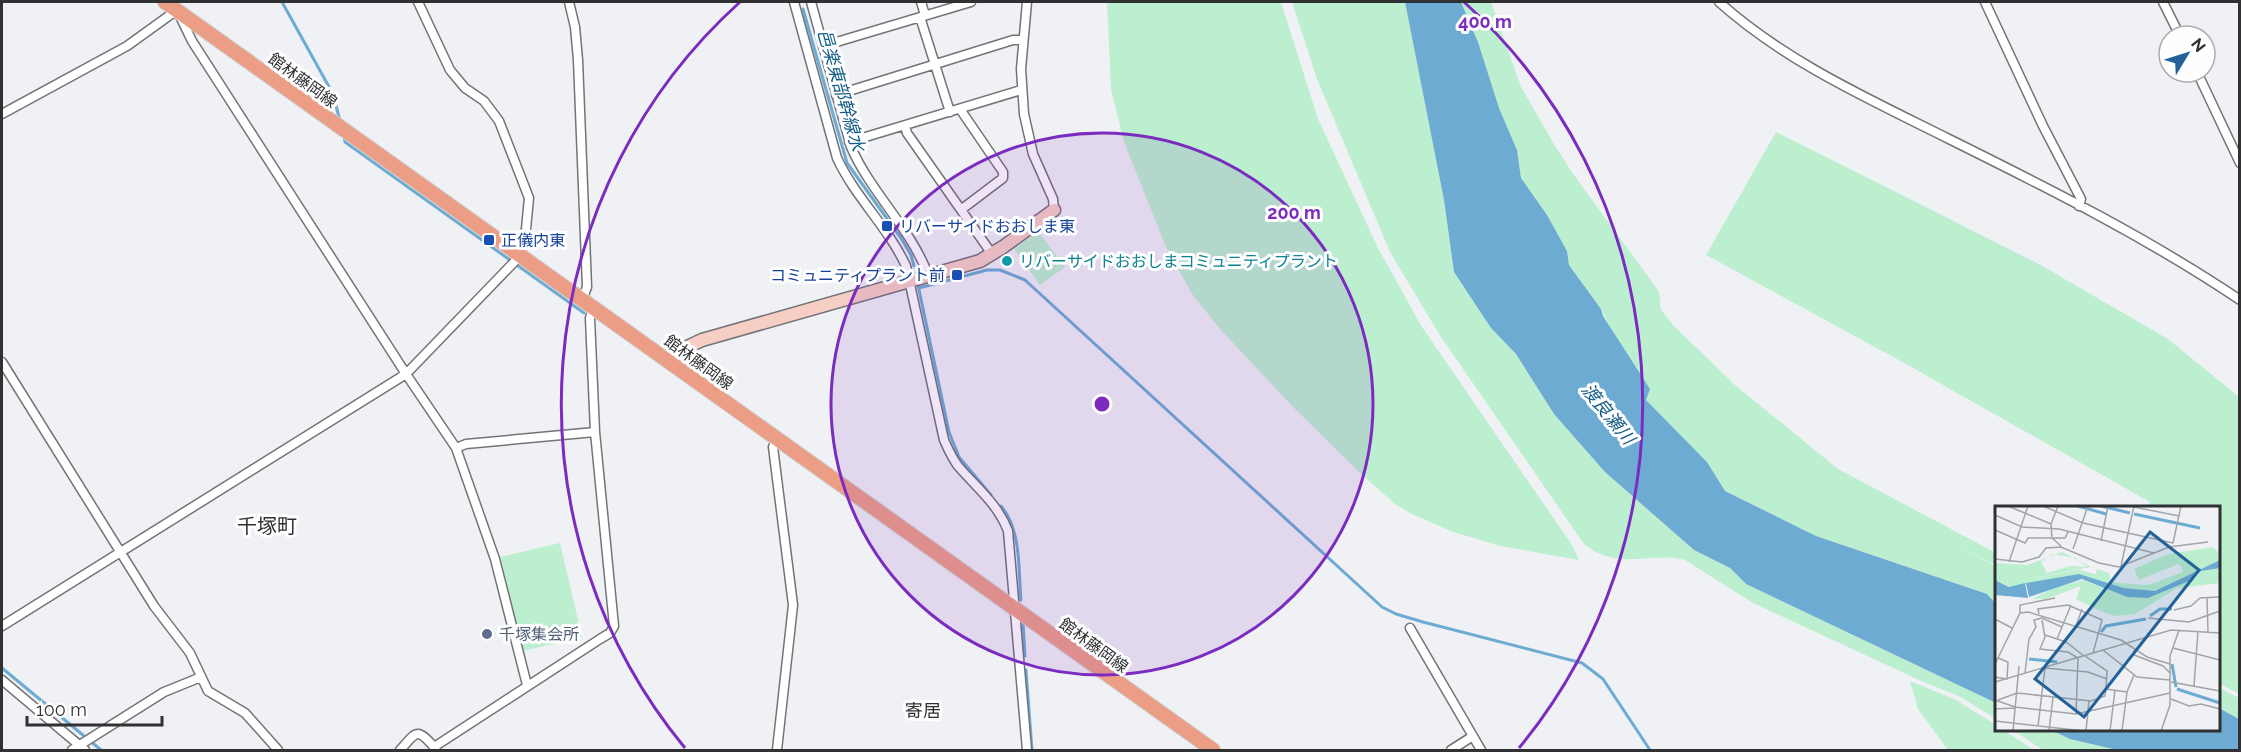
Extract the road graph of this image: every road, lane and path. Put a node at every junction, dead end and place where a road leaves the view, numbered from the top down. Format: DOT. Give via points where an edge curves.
graph roads {
  1 [pos="165,2"];
  2 [pos="418,2"];
  3 [pos="569,2"];
  4 [pos="794,2"];
  5 [pos="811,2"];
  6 [pos="921,2"];
  7 [pos="971,2"];
  8 [pos="1027,2"];
  9 [pos="1719,2"];
  10 [pos="1985,2"];
  11 [pos="2163,2"];
  12 [pos="177,10"];
  13 [pos="923,16"];
  14 [pos="2174,24"];
  15 [pos="1023,40"];
  16 [pos="823,46"];
  17 [pos="935,64"];
  18 [pos="2203,84"];
  19 [pos="1021,90"];
  20 [pos="836,95"];
  21 [pos="960,109"];
  22 [pos="950,112"];
  23 [pos="2,114"];
  24 [pos="905,126"];
  25 [pos="849,142"];
  26 [pos="2240,163"];
  27 [pos="2079,206"];
  28 [pos="962,209"];
  29 [pos="1054,210"];
  30 [pos="992,254"];
  31 [pos="520,256"];
  32 [pos="929,277"];
  33 [pos="910,282"];
  34 [pos="2240,300"];
  35 [pos="587,304"];
  36 [pos="2,362"];
  37 [pos="671,362"];
  38 [pos="406,374"];
  39 [pos="595,432"];
  40 [pos="777,439"];
  41 [pos="456,448"];
  42 [pos="120,552"];
  43 [pos="1013,608"];
  44 [pos="2,626"];
  45 [pos="1410,628"];
  46 [pos="201,676"];
  47 [pos="2,680"];
  48 [pos="527,685"];
  49 [pos="1473,736"];
  50 [pos="78,749"];
  51 [pos="435,749"];
  52 [pos="278,750"];
  53 [pos="400,750"];
  54 [pos="777,750"];
  55 [pos="1027,750"];
  56 [pos="1213,750"];
  57 [pos="1451,750"];
  58 [pos="1481,750"];
  1 -- 12 [label="main road, 館林藤岡線"];
  2 -- 31 [label="street" via="450,70 465,88 484,101 499,121 529,198"];
  3 -- 35 [label="street" via="578,60"];
  4 -- 33 [label="street" via="837,158 896,247"];
  5 -- 16 [label="street"];
  6 -- 13 [label="street"];
  7 -- 13 [label="street"];
  8 -- 15 [label="street"];
  9 -- 27 [label="street" via="1827,77"];
  10 -- 27 [label="street" via="2080,199"];
  11 -- 14 [label="street"];
  12 -- 23 [label="street" via="127,46"];
  12 -- 31 [label="main road, 館林藤岡線"];
  12 -- 38 [label="street" via="192,41"];
  13 -- 16 [label="street"];
  13 -- 17 [label="street"];
  15 -- 17 [label="street"];
  15 -- 19 [label="street"];
  16 -- 20 [label="street"];
  17 -- 20 [label="street"];
  17 -- 22 [label="street"];
  18 -- 26 [label="street"];
  19 -- 21 [label="street"];
  19 -- 29 [label="street" via="1029,140"];
  20 -- 25 [label="street"];
  21 -- 22 [label="street"];
  21 -- 28 [label="street" via="1003,172 1003,178"];
  22 -- 24 [label="street"];
  24 -- 25 [label="street"];
  24 -- 28 [label="street"];
  25 -- 32 [label="street" via="860,167 916,247"];
  27 -- 34 [label="street"];
  28 -- 30 [label="street"];
  29 -- 30 [label="street"];
  30 -- 32 [label="street"];
  31 -- 35 [label="main road, 館林藤岡線"];
  31 -- 38 [label="street"];
  32 -- 33 [label="street"];
  33 -- 37 [label="street" via="702,340 685,348"];
  33 -- 43 [label="street" via="944,440 957,464 993,504 1008,531"];
  35 -- 37 [label="main road, 館林藤岡線"];
  35 -- 39 [label="street"];
  36 -- 42 [label="street"];
  37 -- 40 [label="main road, 館林藤岡線"];
  38 -- 41 [label="street"];
  38 -- 42 [label="street"];
  39 -- 41 [label="street"];
  39 -- 48 [label="street" via="614,626 610,633"];
  40 -- 43 [label="main road, 館林藤岡線"];
  40 -- 54 [label="street" via="773,447 793,605"];
  41 -- 48 [label="street" via="495,559"];
  42 -- 44 [label="street"];
  42 -- 46 [label="street" via="190,653"];
  43 -- 55 [label="street"];
  43 -- 56 [label="main road, 館林藤岡線"];
  45 -- 49 [label="street"];
  46 -- 50 [label="street" via="164,692"];
  46 -- 52 [label="street" via="208,692 245,713"];
  47 -- 50 [label="street"];
  48 -- 51 [label="street"];
  49 -- 57 [label="street"];
  49 -- 58 [label="street"];
  51 -- 53 [label="street" via="418,734"];
}
